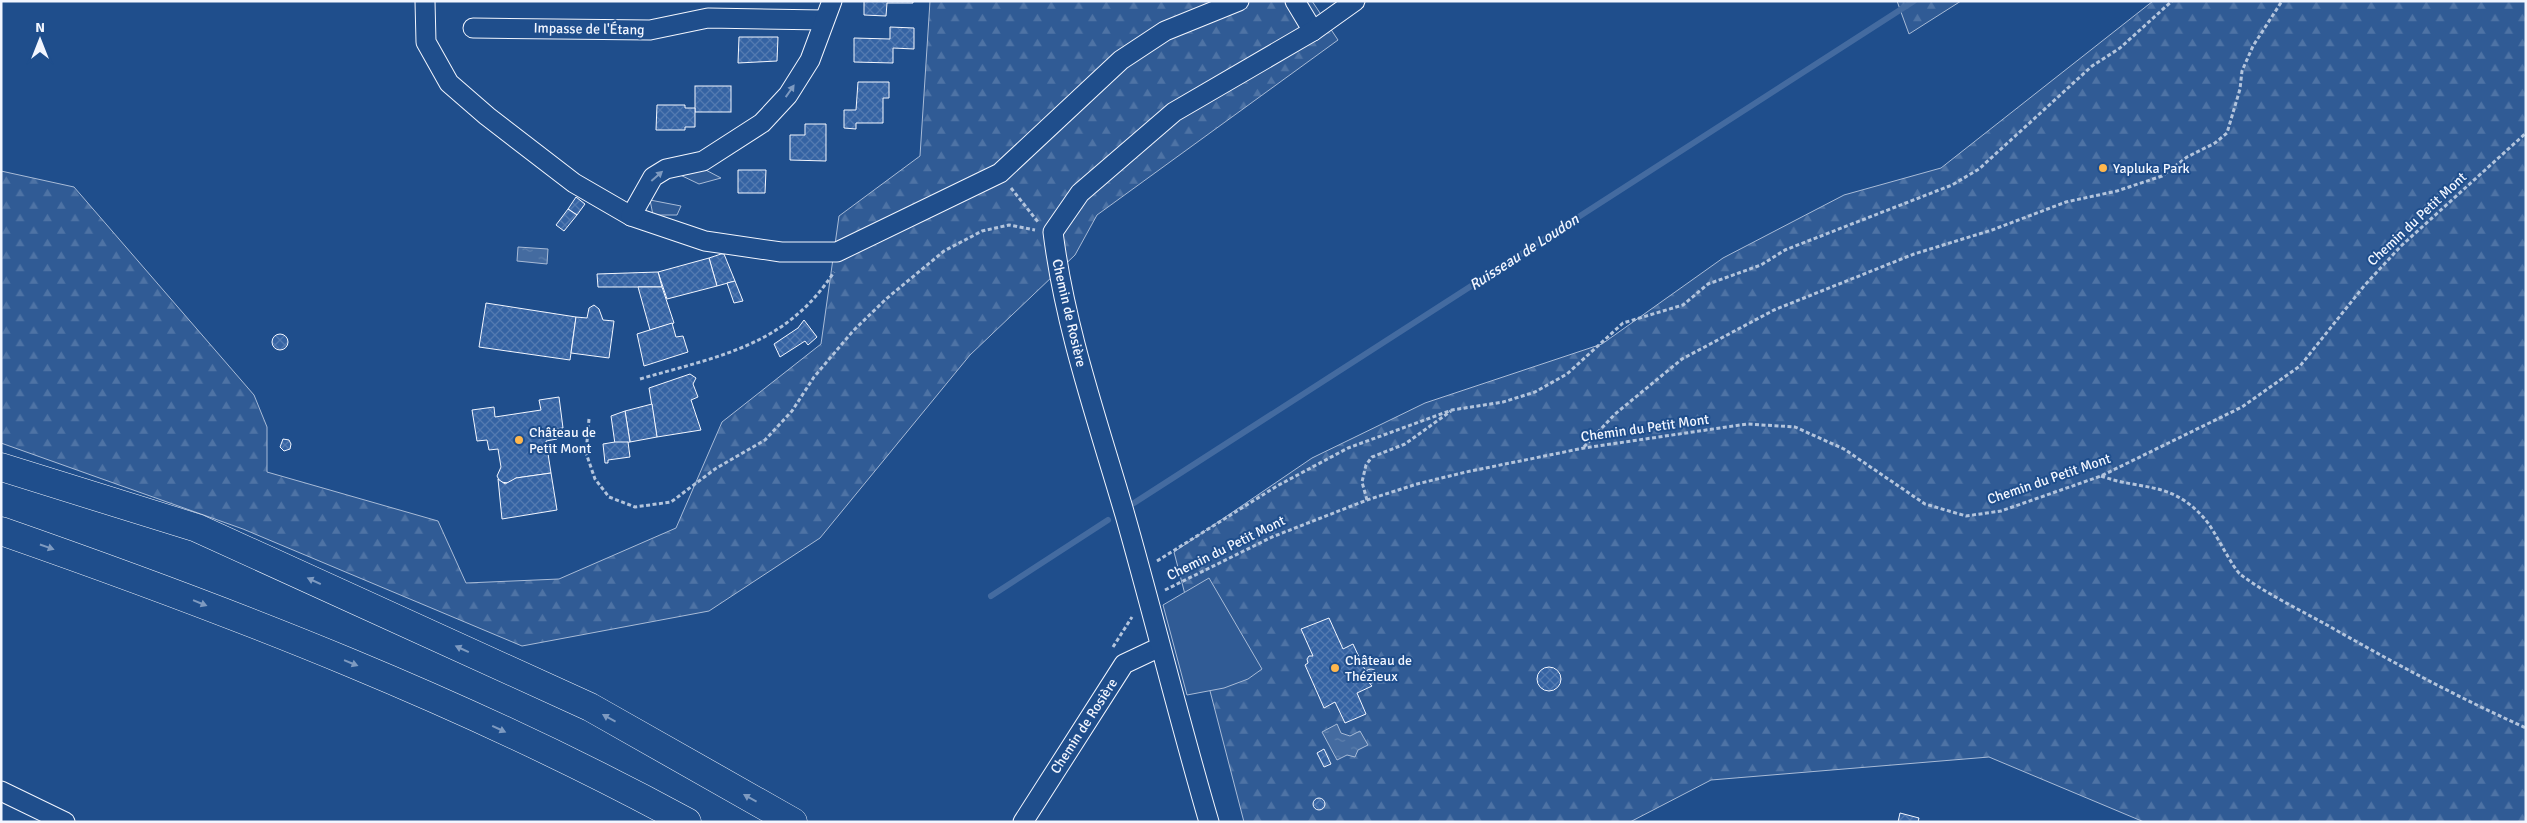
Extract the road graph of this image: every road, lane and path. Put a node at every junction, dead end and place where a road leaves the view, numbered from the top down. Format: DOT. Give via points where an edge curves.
graph roads {
  1 [pos="425,1"];
  2 [pos="832,1"];
  3 [pos="1239,1"];
  4 [pos="1295,1"];
  5 [pos="1355,1"];
  6 [pos="2172,1"];
  7 [pos="2282,1"];
  8 [pos="824,20"];
  9 [pos="473,28"];
  10 [pos="1313,31"];
  11 [pos="2526,133"];
  12 [pos="1000,173"];
  13 [pos="631,216"];
  14 [pos="1053,232"];
  15 [pos="851,245"];
  16 [pos="640,379"];
  17 [pos="1452,410"];
  18 [pos="588,419"];
  19 [pos="1584,448"];
  20 [pos="1,467"];
  21 [pos="2101,476"];
  22 [pos="1367,500"];
  23 [pos="1,532"];
  24 [pos="1140,571"];
  25 [pos="1147,597"];
  26 [pos="1160,647"];
  27 [pos="2526,728"];
  28 [pos="1,791"];
  29 [pos="65,822"];
  30 [pos="687,822"];
  31 [pos="793,822"];
  32 [pos="1023,822"];
  33 [pos="1210,822"];
  1 -- 13 [label="street" via="426,42 449,83 574,183"];
  2 -- 8 [label="street"];
  3 -- 12 [label="street" via="1165,31 1121,60"];
  4 -- 10 [label="street"];
  5 -- 10 [label="street"];
  6 -- 17 [label="path" via="2120,48 2092,66 1979,169 1952,185 1785,250 1761,265 1708,284 1683,306 1623,324 1567,374 1535,392 1502,402"];
  7 -- 19 [label="path" via="2253,46 2242,71 2228,133 2215,144 2187,157 2162,176 2117,191 2066,202 1992,230 1914,254 1774,310 1682,359 1614,414"];
  8 -- 9 [label="street, Impasse de l'Étang" via="708,18 650,30"];
  13 -- 8 [label="street, one-way" via="653,177 666,169 703,161 762,124 788,95 810,60"];
  10 -- 14 [label="street" via="1174,112 1080,193"];
  11 -- 21 [label="path, Chemin du Petit Mont" via="2402,246 2364,286 2300,366 2242,407"];
  12 -- 14 [label="path" via="1033,218"];
  12 -- 15 [label="street"];
  13 -- 15 [label="street" via="705,241 781,252 837,252"];
  14 -- 18 [label="path" via="1009,225 982,232 944,251 853,331 814,378 792,411 765,440 715,469 670,502 635,507 609,497 595,479 586,453"];
  14 -- 24 [label="street, Chemin de Rosière" via="1058,275 1096,423"];
  15 -- 16 [label="path" via="822,290 784,327 738,351"];
  17 -- 22 [label="path" via="1405,444 1372,457 1366,465 1362,482"];
  17 -- 24 [label="path" via="1348,448 1277,486"];
  19 -- 21 [label="path, Chemin du Petit Mont" via="1747,424 1796,427 1844,449 1925,504 1966,516 2001,510"];
  19 -- 22 [label="path, Chemin du Petit Mont" via="1466,472"];
  31 -- 20 [label="highway, one-way" via="590,707 197,528"];
  21 -- 27 [label="path" via="2152,486 2184,499 2204,518 2239,573 2409,672"];
  22 -- 25 [label="path, Chemin du Petit Mont" via="1272,537 1174,587"];
  23 -- 30 [label="highway, one-way" via="144,581 412,687"];
  24 -- 25 [label="street, Chemin de Rosière"];
  25 -- 26 [label="street, Chemin de Rosière"];
  26 -- 32 [label="street, Chemin de Rosière" via="1124,664"];
  26 -- 33 [label="street, Chemin de Rosière"];
  28 -- 29 [label="street"];
}
